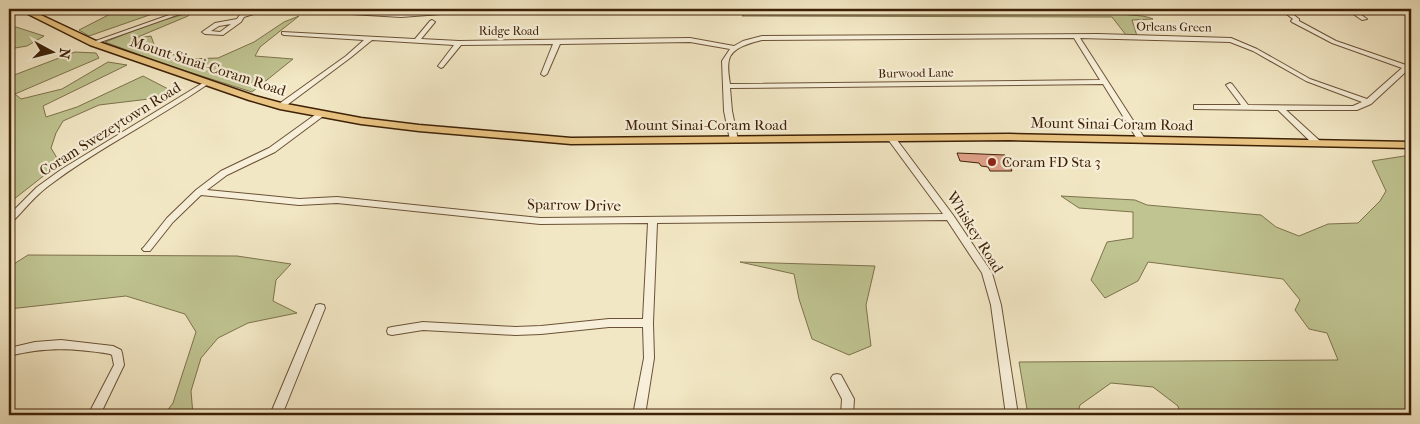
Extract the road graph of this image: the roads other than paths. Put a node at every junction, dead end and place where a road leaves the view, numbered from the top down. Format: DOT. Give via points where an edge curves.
graph roads {
  1 [pos="21,9"];
  2 [pos="178,9"];
  3 [pos="192,9"];
  4 [pos="247,9"];
  5 [pos="266,9"];
  6 [pos="301,9"];
  7 [pos="406,9"];
  8 [pos="460,9"];
  9 [pos="1283,9"];
  10 [pos="1349,9"];
  11 [pos="9,12"];
  12 [pos="401,15"];
  13 [pos="1364,19"];
  14 [pos="432,22"];
  15 [pos="284,33"];
  16 [pos="1076,36"];
  17 [pos="370,38"];
  18 [pos="417,40"];
  19 [pos="90,41"];
  20 [pos="557,42"];
  21 [pos="459,43"];
  22 [pos="734,48"];
  23 [pos="441,66"];
  24 [pos="1409,66"];
  25 [pos="544,74"];
  26 [pos="1106,82"];
  27 [pos="206,84"];
  28 [pos="1230,85"];
  29 [pos="727,86"];
  30 [pos="1368,102"];
  31 [pos="280,106"];
  32 [pos="1245,106"];
  33 [pos="1197,107"];
  34 [pos="1280,108"];
  35 [pos="322,114"];
  36 [pos="891,138"];
  37 [pos="1141,139"];
  38 [pos="734,140"];
  39 [pos="1317,142"];
  40 [pos="1411,145"];
  41 [pos="199,192"];
  42 [pos="950,217"];
  43 [pos="653,219"];
  44 [pos="9,220"];
  45 [pos="147,249"];
  46 [pos="320,308"];
  47 [pos="648,323"];
  48 [pos="392,331"];
  49 [pos="9,352"];
  50 [pos="837,378"];
  51 [pos="94,415"];
  52 [pos="276,415"];
  53 [pos="639,415"];
  54 [pos="847,415"];
  55 [pos="1012,415"];
  1 -- 11 [label="street"];
  1 -- 19 [label="main road, Mount Sinai-Coram Road"];
  2 -- 19 [label="street"];
  3 -- 19 [label="street"];
  4 -- 5 [label="street" via="241,18"];
  6 -- 12 [label="street"];
  7 -- 12 [label="street"];
  8 -- 12 [label="street"];
  9 -- 24 [label="street" via="1297,20 1294,21 1323,37"];
  10 -- 13 [label="street"];
  14 -- 18 [label="street"];
  15 -- 17 [label="street, Ridge Road"];
  16 -- 22 [label="street, Orleans Green" via="778,37 752,40"];
  16 -- 26 [label="street"];
  16 -- 30 [label="street, Orleans Green" via="1231,40 1308,80"];
  17 -- 18 [label="street, Ridge Road"];
  17 -- 31 [label="street"];
  18 -- 21 [label="street, Ridge Road"];
  19 -- 27 [label="main road, Mount Sinai-Coram Road"];
  20 -- 21 [label="street, Ridge Road"];
  20 -- 22 [label="street, Ridge Road" via="690,40"];
  20 -- 25 [label="street"];
  21 -- 23 [label="street"];
  22 -- 29 [label="street" via="726,55"];
  24 -- 30 [label="street"];
  26 -- 29 [label="street, Burwood Lane"];
  26 -- 37 [label="street"];
  27 -- 31 [label="main road, Mount Sinai-Coram Road"];
  27 -- 44 [label="street, Coram Swezeytown Road" via="42,187"];
  28 -- 32 [label="street"];
  29 -- 38 [label="street"];
  30 -- 34 [label="street" via="1349,108"];
  31 -- 35 [label="main road, Mount Sinai-Coram Road"];
  32 -- 33 [label="street"];
  32 -- 34 [label="street"];
  34 -- 39 [label="street"];
  35 -- 38 [label="main road, Mount Sinai-Coram Road" via="420,128 571,141"];
  35 -- 41 [label="street" via="278,146 224,173"];
  36 -- 37 [label="main road, Mount Sinai-Coram Road"];
  36 -- 38 [label="main road, Mount Sinai-Coram Road"];
  36 -- 42 [label="street, Whiskey Road"];
  37 -- 39 [label="main road, Mount Sinai-Coram Road"];
  39 -- 40 [label="main road, Mount Sinai-Coram Road"];
  41 -- 43 [label="street, Sparrow Drive" via="299,202 337,200 540,220"];
  41 -- 45 [label="street" via="170,220"];
  42 -- 43 [label="street, Sparrow Drive"];
  42 -- 55 [label="street, Whiskey Road" via="991,284"];
  43 -- 47 [label="street"];
  46 -- 52 [label="street"];
  47 -- 48 [label="street" via="515,331 423,326"];
  47 -- 53 [label="street" via="649,358"];
  49 -- 51 [label="street" via="49,343 113,350 120,365"];
  50 -- 54 [label="street" via="848,399"];
}
